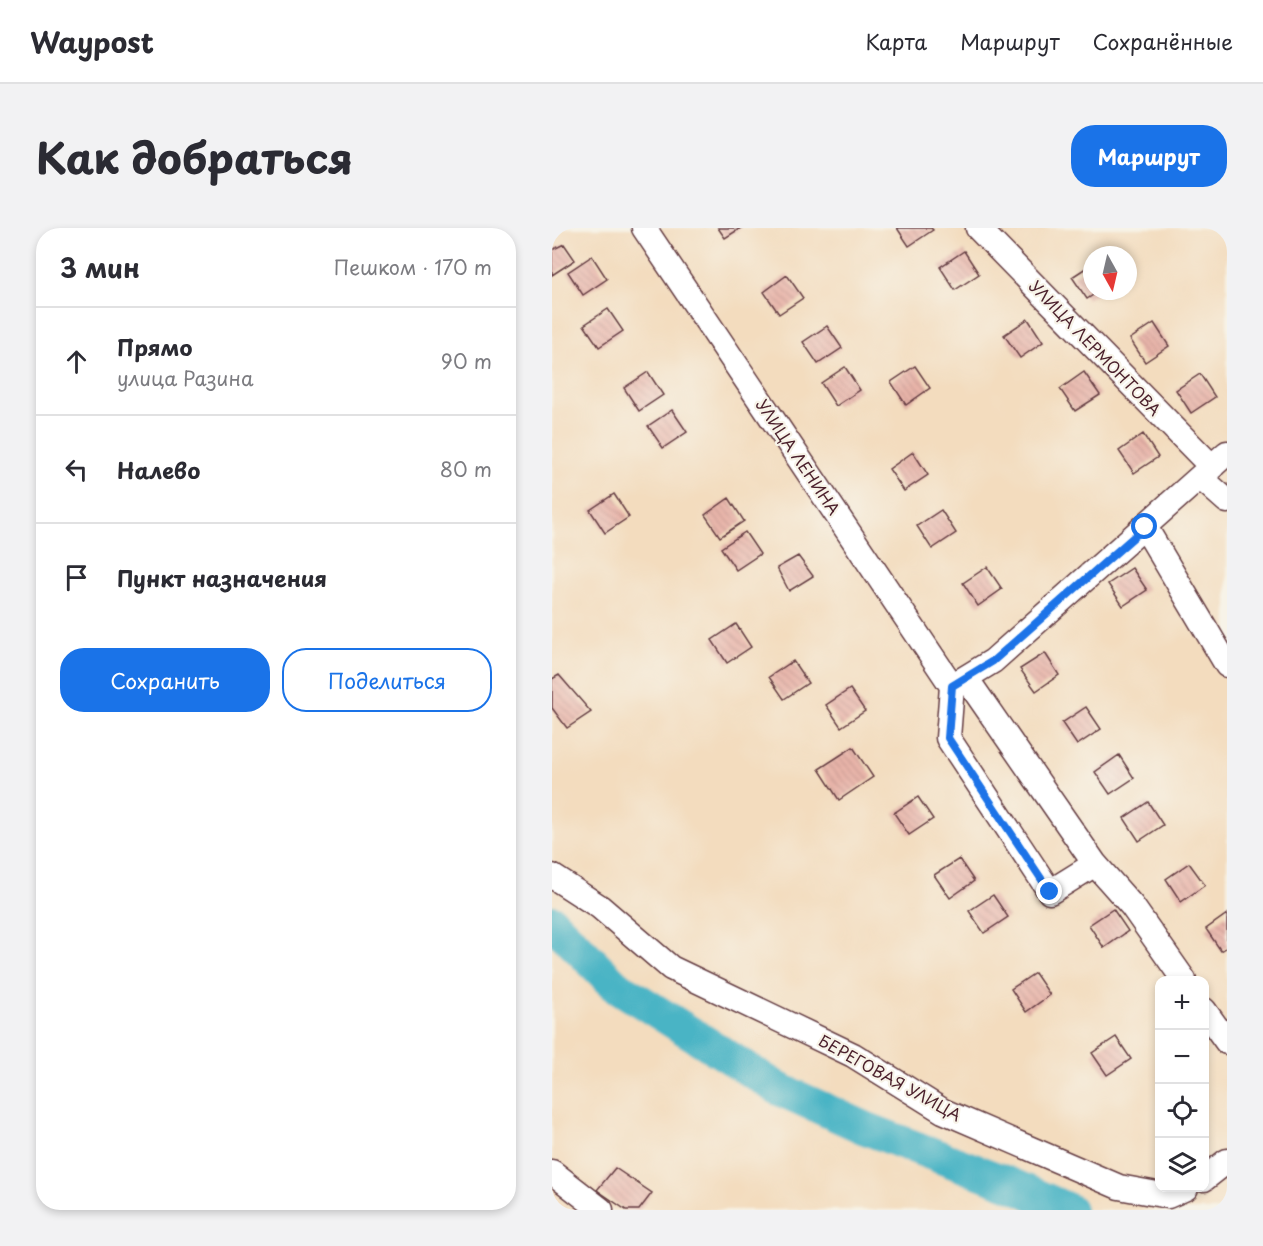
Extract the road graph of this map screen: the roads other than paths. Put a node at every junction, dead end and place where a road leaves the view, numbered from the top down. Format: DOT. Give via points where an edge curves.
graph roads {
  1 [pos="644,228"];
  2 [pos="978,228"];
  3 [pos="1213,466"];
  4 [pos="1227,501"];
  5 [pos="1145,527"];
  6 [pos="1227,664"];
  7 [pos="959,682"];
  8 [pos="1095,864"];
  9 [pos="552,876"];
  10 [pos="1181,976"];
  11 [pos="1209,1017"];
  12 [pos="1227,1042"];
  13 [pos="1227,1161"];
  14 [pos="552,1172"];
  15 [pos="1209,1175"];
  16 [pos="1177,1192"];
  17 [pos="601,1210"];
  1 -- 7 [label="street, УЛИЦА ЛЕНИНА"];
  2 -- 3 [label="street, УЛИЦА ЛЕРМОНТОВА"];
  3 -- 4 [label="street, УЛИЦА ЛЕРМОНТОВА"];
  3 -- 5 [label="street"];
  5 -- 6 [label="street"];
  5 -- 7 [label="street" via="993,661"];
  7 -- 8 [label="street, УЛИЦА ЛЕНИНА"];
  7 -- 8 [label="street" via="948,738 1050,892"];
  8 -- 10 [label="street, УЛИЦА ЛЕНИНА" via="1132,906"];
  9 -- 16 [label="street, БЕРЕГОВАЯ УЛИЦА" via="600,907 671,968 853,1054 943,1111 1119,1187 1168,1196"];
  11 -- 12 [label="street"];
  13 -- 15 [label="street"];
  14 -- 17 [label="street"];
}
